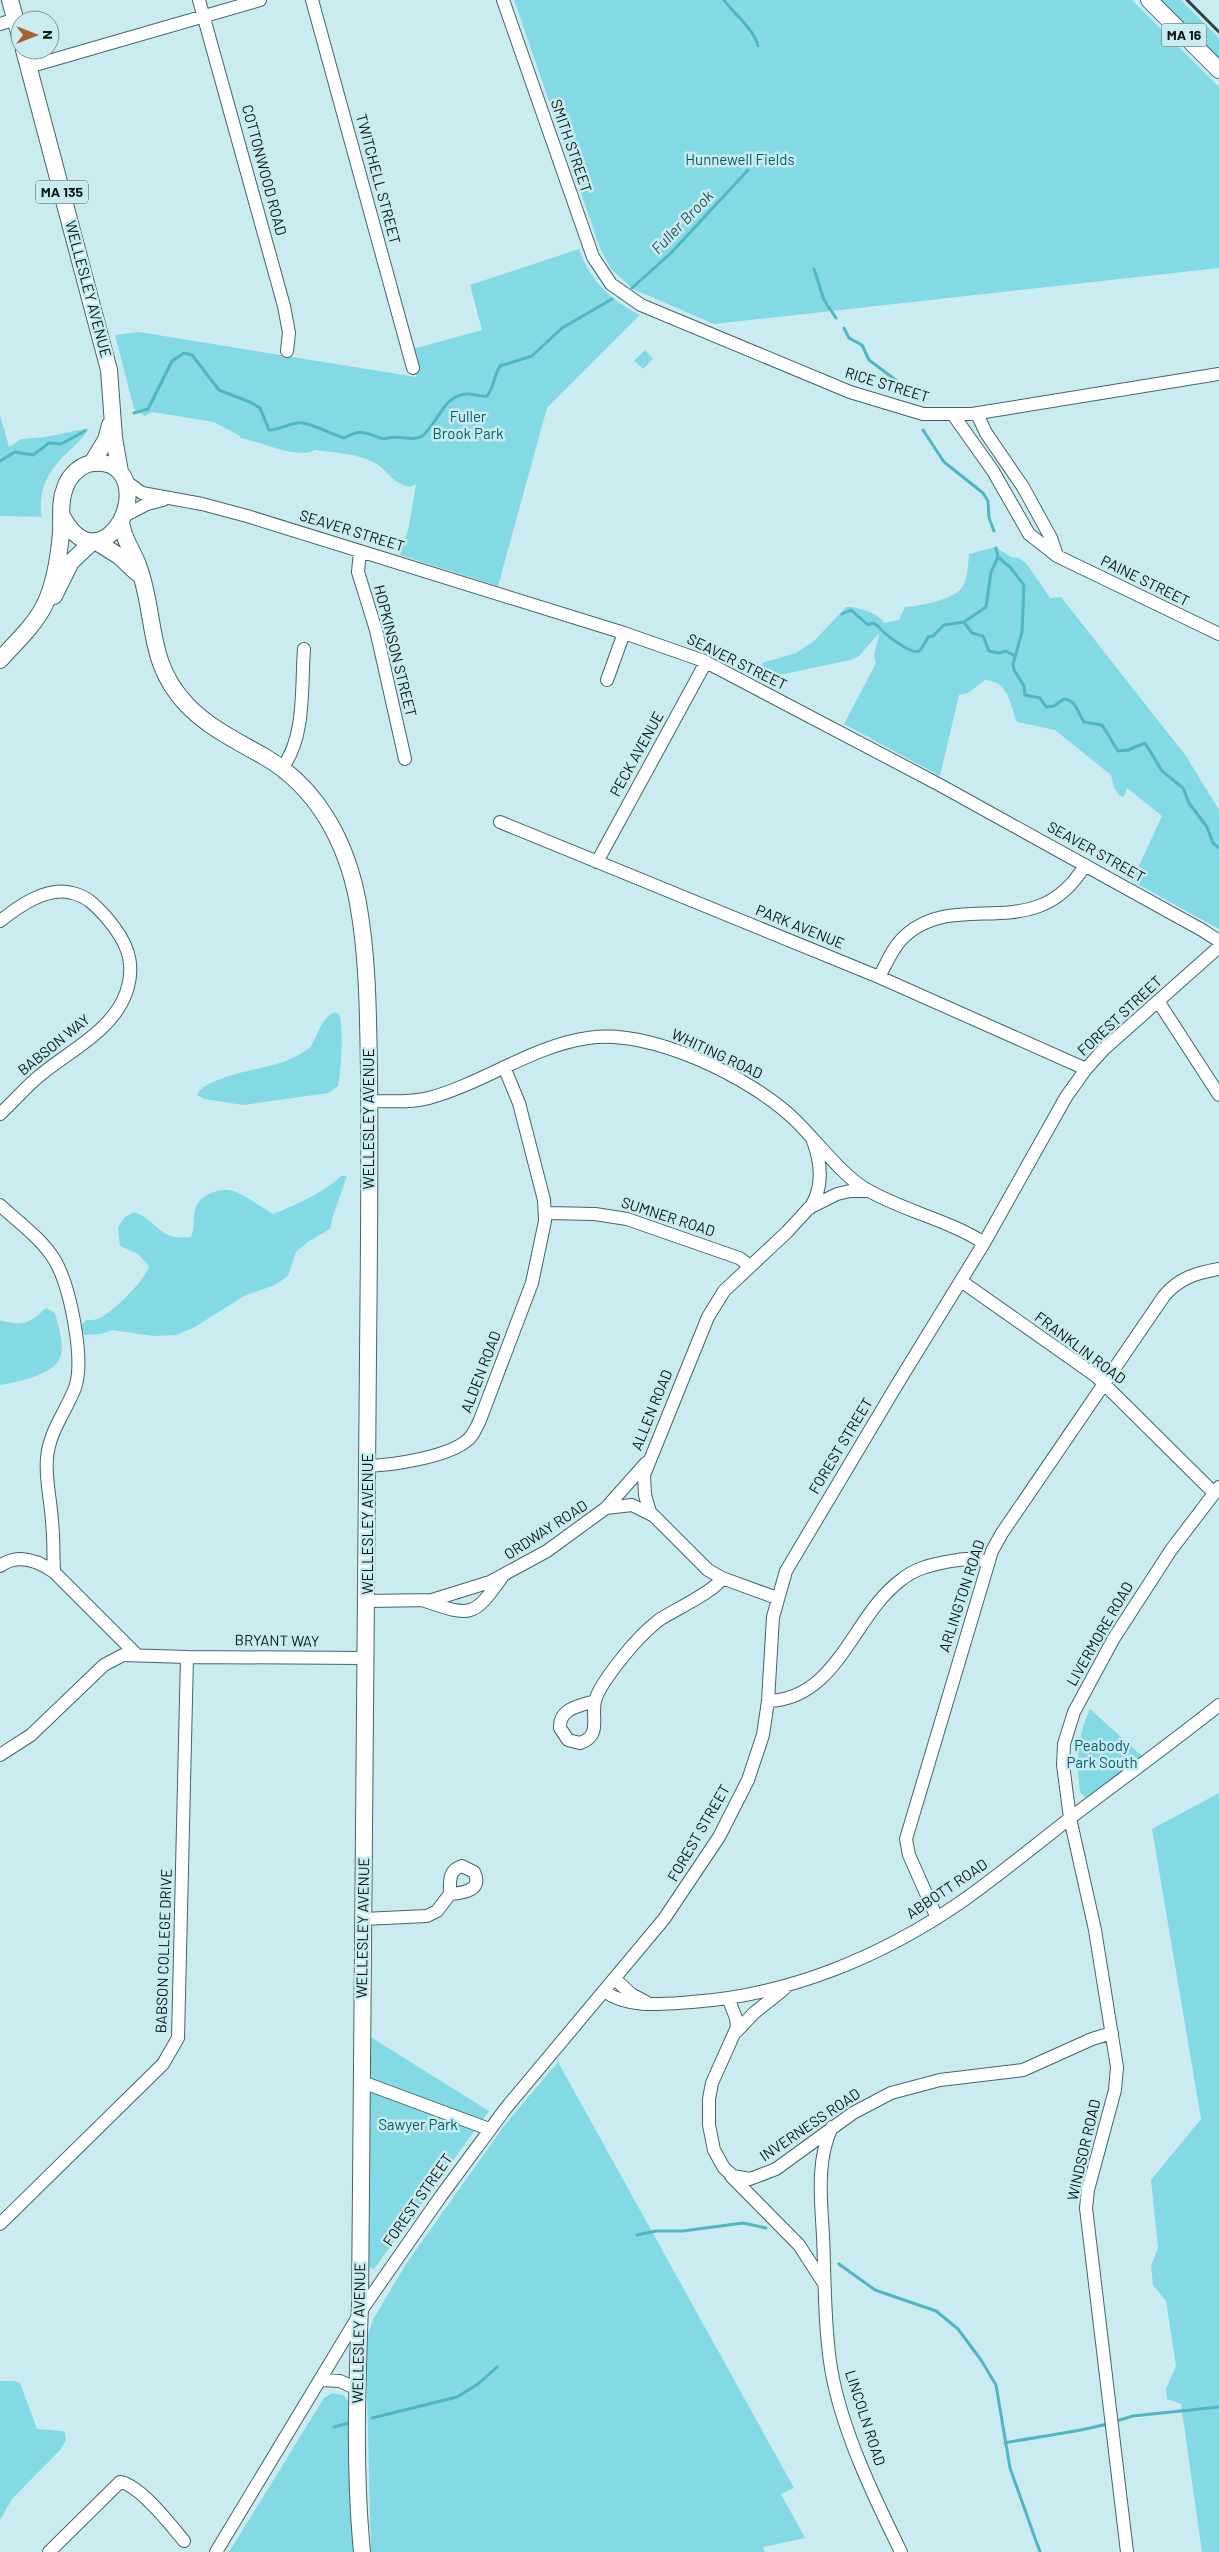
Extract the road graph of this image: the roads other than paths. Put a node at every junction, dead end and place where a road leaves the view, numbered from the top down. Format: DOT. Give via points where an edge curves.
graph roads {
  1 [pos="10,0"];
  2 [pos="199,0"];
  3 [pos="260,0"];
  4 [pos="312,0"];
  5 [pos="503,0"];
  6 [pos="1149,0"];
  7 [pos="204,16"];
  8 [pos="8,22"];
  9 [pos="26,60"];
  10 [pos="28,67"];
  11 [pos="1219,70"];
  12 [pos="622,294"];
  13 [pos="287,351"];
  14 [pos="413,368"];
  15 [pos="1219,374"];
  16 [pos="112,413"];
  17 [pos="977,414"];
  18 [pos="954,416"];
  19 [pos="92,463"];
  20 [pos="122,476"];
  21 [pos="173,499"];
  22 [pos="61,514"];
  23 [pos="122,519"];
  24 [pos="94,542"];
  25 [pos="360,550"];
  26 [pos="1057,556"];
  27 [pos="142,581"];
  28 [pos="45,604"];
  29 [pos="624,633"];
  30 [pos="1219,634"];
  31 [pos="304,649"];
  32 [pos="0,660"];
  33 [pos="706,662"];
  34 [pos="607,680"];
  35 [pos="405,758"];
  36 [pos="282,768"];
  37 [pos="500,822"];
  38 [pos="597,862"];
  39 [pos="1086,865"];
  40 [pos="0,921"];
  41 [pos="1219,941"];
  42 [pos="1219,947"];
  43 [pos="879,977"];
  44 [pos="1158,1001"];
  45 [pos="504,1067"];
  46 [pos="1086,1069"];
  47 [pos="1219,1095"];
  48 [pos="369,1101"];
  49 [pos="0,1114"];
  50 [pos="811,1136"];
  51 [pos="871,1191"];
  52 [pos="0,1205"];
  53 [pos="810,1208"];
  54 [pos="546,1213"];
  55 [pos="984,1243"];
  56 [pos="750,1265"];
  57 [pos="1219,1269"];
  58 [pos="960,1281"];
  59 [pos="1104,1384"];
  60 [pos="650,1458"];
  61 [pos="368,1466"];
  62 [pos="1216,1490"];
  63 [pos="606,1508"];
  64 [pos="653,1515"];
  65 [pos="988,1562"];
  66 [pos="0,1566"];
  67 [pos="54,1572"];
  68 [pos="502,1577"];
  69 [pos="722,1578"];
  70 [pos="777,1598"];
  71 [pos="424,1600"];
  72 [pos="368,1601"];
  73 [pos="137,1655"];
  74 [pos="187,1657"];
  75 [pos="366,1658"];
  76 [pos="595,1700"];
  77 [pos="768,1700"];
  78 [pos="1219,1705"];
  79 [pos="0,1756"];
  80 [pos="1070,1818"];
  81 [pos="450,1894"];
  82 [pos="937,1918"];
  83 [pos="363,1919"];
  84 [pos="615,1979"];
  85 [pos="798,1982"];
  86 [pos="604,1991"];
  87 [pos="728,1998"];
  88 [pos="648,2003"];
  89 [pos="736,2032"];
  90 [pos="1112,2033"];
  91 [pos="362,2082"];
  92 [pos="832,2127"];
  93 [pos="489,2129"];
  94 [pos="728,2173"];
  95 [pos="0,2224"];
  96 [pos="825,2287"];
  97 [pos="359,2314"];
  98 [pos="321,2380"];
  99 [pos="357,2388"];
  100 [pos="184,2541"];
  101 [pos="50,2552"];
  102 [pos="216,2552"];
  103 [pos="362,2552"];
  104 [pos="901,2552"];
  105 [pos="1127,2552"];
  1 -- 8 [label="main road"];
  2 -- 7 [label="street, COTTONWOOD ROAD"];
  3 -- 7 [label="street"];
  4 -- 14 [label="street, TWITCHELL STREET"];
  5 -- 12 [label="street, SMITH STREET" via="591,252 603,275"];
  6 -- 11 [label="main road, MA 16"];
  7 -- 10 [label="street"];
  7 -- 13 [label="street, COTTONWOOD ROAD" via="284,306 289,333"];
  9 -- 10 [label="main road, WELLESLEY AVENUE / MA 135"];
  10 -- 16 [label="main road, WELLESLEY AVENUE / MA 135" via="109,370"];
  12 -- 18 [label="street, RICE STREET" via="652,310 850,392 914,412"];
  15 -- 17 [label="street, RICE STREET"];
  16 -- 19 [label="main road, MA 135" via="106,440"];
  16 -- 20 [label="main road, WELLESLEY AVENUE / MA 135"];
  17 -- 18 [label="street, RICE STREET"];
  17 -- 26 [label="street" via="986,433 1023,487 1051,538"];
  18 -- 26 [label="street, PAINE STREET" via="993,471 1029,534"];
  19 -- 20 [label="main road" via="107,464"];
  19 -- 22 [label="main road, MA 135" via="70,477 64,488"];
  20 -- 21 [label="street, SEAVER STREET" via="142,494"];
  20 -- 23 [label="main road, MA 135" via="127,500"];
  21 -- 23 [label="street, SEAVER STREET" via="147,504"];
  21 -- 25 [label="street, SEAVER STREET" via="222,509"];
  22 -- 24 [label="main road" via="73,533"];
  22 -- 28 [label="main road, MA 135" via="57,561"];
  23 -- 24 [label="main road, MA 135" via="104,539"];
  23 -- 27 [label="main road, WELLESLEY AVENUE" via="125,541 138,564"];
  24 -- 27 [label="main road, WELLESLEY AVENUE" via="126,561"];
  24 -- 28 [label="main road, MA 135" via="71,562 62,585"];
  25 -- 29 [label="street, SEAVER STREET"];
  25 -- 35 [label="street, HOPKINSON STREET" via="358,572 376,630"];
  26 -- 30 [label="street, PAINE STREET"];
  27 -- 36 [label="main road, WELLESLEY AVENUE" via="154,646 165,674 180,697 214,728"];
  28 -- 32 [label="main road, MA 135"];
  29 -- 33 [label="street, SEAVER STREET"];
  29 -- 34 [label="street"];
  31 -- 36 [label="street" via="298,730 292,752"];
  33 -- 38 [label="street, PECK AVENUE"];
  33 -- 39 [label="street, SEAVER STREET"];
  36 -- 48 [label="main road, WELLESLEY AVENUE" via="306,790 325,816 339,839 352,876 364,948"];
  37 -- 38 [label="street, PARK AVENUE"];
  38 -- 43 [label="street, PARK AVENUE"];
  39 -- 41 [label="street, SEAVER STREET"];
  39 -- 43 [label="street" via="1065,890 1035,909 952,917 914,930 897,945"];
  40 -- 49 [label="street, BABSON WAY" via="18,906 39,896 71,892 88,899 122,935 129,954 130,973 126,994 97,1032 38,1077"];
  42 -- 44 [label="street, FOREST STREET"];
  43 -- 46 [label="street, PARK AVENUE"];
  44 -- 46 [label="street, FOREST STREET" via="1121,1032"];
  44 -- 47 [label="street"];
  45 -- 48 [label="street, WHITING ROAD" via="428,1098"];
  45 -- 50 [label="street, WHITING ROAD" via="553,1047 588,1038 615,1036 644,1040 693,1058 760,1091"];
  45 -- 54 [label="street" via="519,1103"];
  46 -- 55 [label="street, FOREST STREET" via="1066,1097"];
  48 -- 61 [label="main road, WELLESLEY AVENUE"];
  50 -- 51 [label="street, WHITING ROAD" via="858,1184"];
  50 -- 53 [label="street, ALLEN ROAD" via="820,1177"];
  51 -- 53 [label="street, ALLEN ROAD" via="837,1194"];
  51 -- 55 [label="street, WHITING ROAD"];
  52 -- 67 [label="street" via="54,1258 64,1280 78,1347 80,1371 53,1432 47,1456"];
  53 -- 56 [label="street, ALLEN ROAD" via="780,1240"];
  54 -- 56 [label="street, SUMNER ROAD" via="627,1219 739,1258"];
  54 -- 61 [label="street, ALDEN ROAD" via="532,1283 471,1437 441,1452"];
  55 -- 58 [label="street, FOREST STREET"];
  56 -- 60 [label="street, ALLEN ROAD" via="724,1291 708,1317"];
  57 -- 59 [label="street, ARLINGTON ROAD" via="1194,1274 1174,1285"];
  58 -- 59 [label="street, FRANKLIN ROAD"];
  58 -- 70 [label="street, FOREST STREET" via="795,1555"];
  59 -- 62 [label="street, FRANKLIN ROAD"];
  59 -- 65 [label="street, ARLINGTON ROAD" via="1002,1533"];
  60 -- 63 [label="street, ORDWAY ROAD"];
  60 -- 64 [label="street, ALLEN ROAD" via="644,1475 644,1489"];
  61 -- 72 [label="main road, WELLESLEY AVENUE"];
  62 -- 80 [label="street, LIVERMORE ROAD" via="1165,1558 1114,1638 1074,1712 1066,1733 1063,1765"];
  63 -- 64 [label="street, ORDWAY ROAD" via="632,1505"];
  63 -- 68 [label="street, ORDWAY ROAD" via="562,1542"];
  64 -- 69 [label="street, ALLEN ROAD" via="708,1570"];
  65 -- 77 [label="street" via="973,1559 952,1561 906,1576 886,1592 819,1680 796,1695"];
  65 -- 82 [label="street, ARLINGTON ROAD" via="906,1839 909,1855"];
  66 -- 67 [label="street" via="14,1559 30,1559"];
  67 -- 73 [label="street"];
  68 -- 71 [label="street, ORDWAY ROAD" via="440,1598"];
  68 -- 71 [label="street, ORDWAY ROAD" via="482,1605 473,1610 451,1610"];
  69 -- 70 [label="street, ALLEN ROAD"];
  69 -- 76 [label="street" via="715,1588 665,1616 643,1634 621,1659"];
  70 -- 77 [label="street, FOREST STREET" via="770,1641"];
  71 -- 72 [label="street, ORDWAY ROAD"];
  72 -- 75 [label="main road, WELLESLEY AVENUE"];
  73 -- 74 [label="street"];
  73 -- 79 [label="street" via="123,1655 104,1665 27,1738"];
  74 -- 75 [label="street, BRYANT WAY"];
  74 -- 95 [label="street, BABSON COLLEGE DRIVE" via="178,2038 163,2064"];
  75 -- 83 [label="main road, WELLESLEY AVENUE"];
  77 -- 84 [label="street, FOREST STREET" via="756,1758 726,1826 681,1896"];
  78 -- 80 [label="street, ABBOTT ROAD"];
  80 -- 82 [label="street, ABBOTT ROAD"];
  80 -- 90 [label="street, WINDSOR ROAD" via="1095,1930"];
  81 -- 83 [label="street" via="437,1911 427,1916"];
  82 -- 85 [label="street, ABBOTT ROAD" via="862,1958"];
  83 -- 91 [label="main road, WELLESLEY AVENUE"];
  84 -- 86 [label="street, FOREST STREET"];
  84 -- 88 [label="street" via="631,1994"];
  85 -- 87 [label="street, ABBOTT ROAD"];
  85 -- 89 [label="street" via="773,1997"];
  86 -- 88 [label="street, ABBOTT ROAD" via="621,2001"];
  86 -- 93 [label="street, FOREST STREET"];
  87 -- 88 [label="street, ABBOTT ROAD"];
  87 -- 89 [label="street" via="736,2018"];
  89 -- 94 [label="street" via="718,2066 708,2107 711,2142"];
  90 -- 92 [label="street, INVERNESS ROAD" via="1092,2038 1023,2070 950,2079 900,2090 876,2100"];
  90 -- 105 [label="street, WINDSOR ROAD" via="1116,2082 1086,2208"];
  91 -- 93 [label="street"];
  91 -- 97 [label="main road, WELLESLEY AVENUE"];
  92 -- 94 [label="street, INVERNESS ROAD" via="766,2175 750,2179"];
  92 -- 96 [label="street, LINCOLN ROAD" via="824,2151 822,2180"];
  93 -- 97 [label="street, FOREST STREET"];
  94 -- 96 [label="street, LINCOLN ROAD" via="799,2245"];
  96 -- 104 [label="street, LINCOLN ROAD" via="830,2355 839,2402 868,2480"];
  97 -- 98 [label="street, FOREST STREET"];
  97 -- 99 [label="main road, WELLESLEY AVENUE"];
  98 -- 99 [label="street" via="340,2381"];
  98 -- 102 [label="street, FOREST STREET"];
  99 -- 103 [label="main road, WELLESLEY AVENUE"];
  100 -- 101 [label="street" via="133,2488 120,2482"];
}
